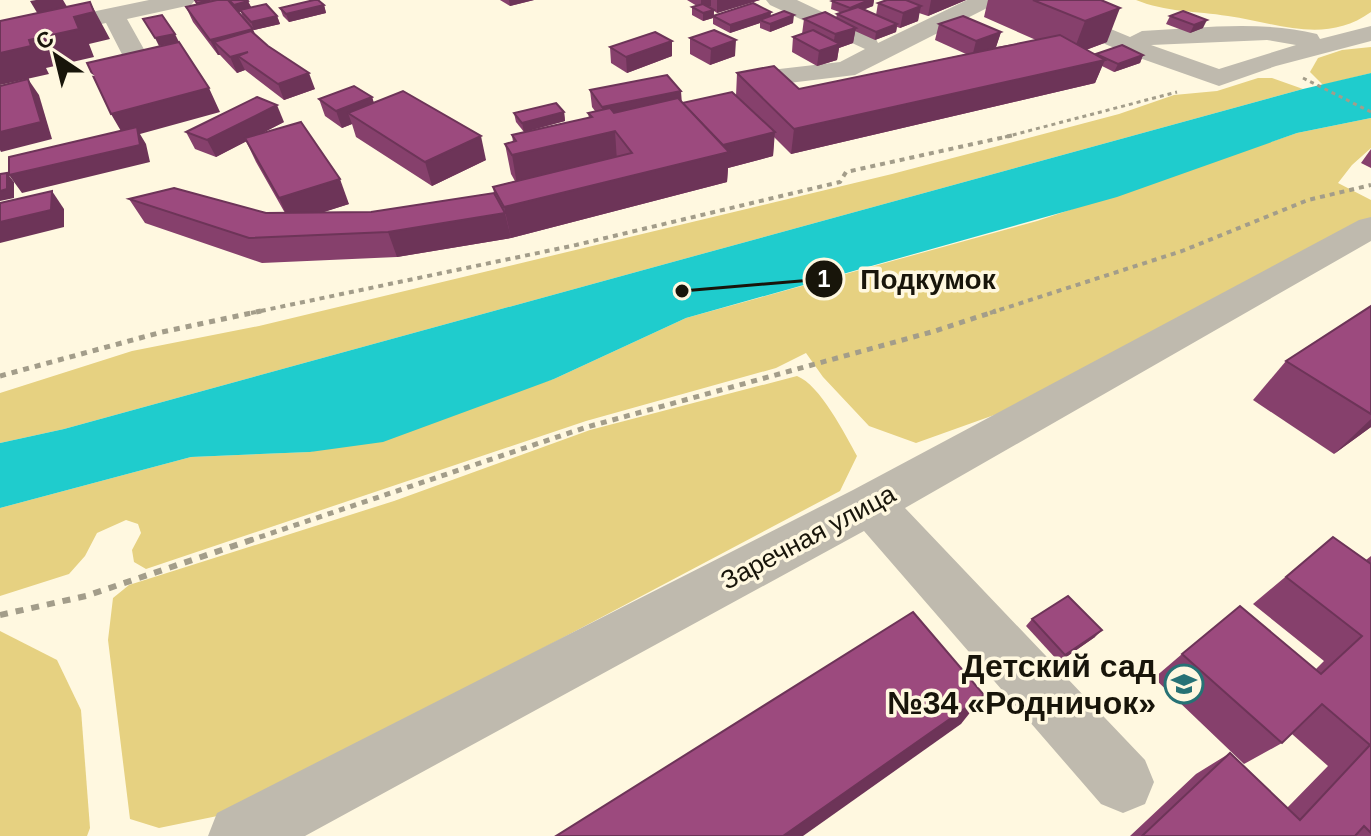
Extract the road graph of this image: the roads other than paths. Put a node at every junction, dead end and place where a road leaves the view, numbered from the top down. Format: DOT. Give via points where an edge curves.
graph roads {
  1 [pos="183,0"];
  2 [pos="778,0"];
  3 [pos="985,0"];
  4 [pos="1021,0"];
  5 [pos="6,13"];
  6 [pos="114,16"];
  7 [pos="1371,33"];
  8 [pos="1,38"];
  9 [pos="1334,43"];
  10 [pos="1129,45"];
  11 [pos="885,52"];
  12 [pos="137,60"];
  13 [pos="764,78"];
  14 [pos="1371,227"];
  15 [pos="870,504"];
  16 [pos="1123,782"];
  17 [pos="240,836"];
  1 -- 6 [label="street"];
  2 -- 11 [label="street"];
  3 -- 11 [label="street"];
  4 -- 10 [label="street"];
  5 -- 8 [label="street"];
  6 -- 8 [label="street"];
  6 -- 12 [label="street"];
  7 -- 9 [label="street"];
  9 -- 10 [label="street" via="1267,33"];
  9 -- 10 [label="street" via="1219,78"];
  11 -- 13 [label="street" via="846,69"];
  14 -- 15 [label="street, Заречная улица"];
  15 -- 16 [label="street"];
  15 -- 17 [label="street, Заречная улица"];
}
